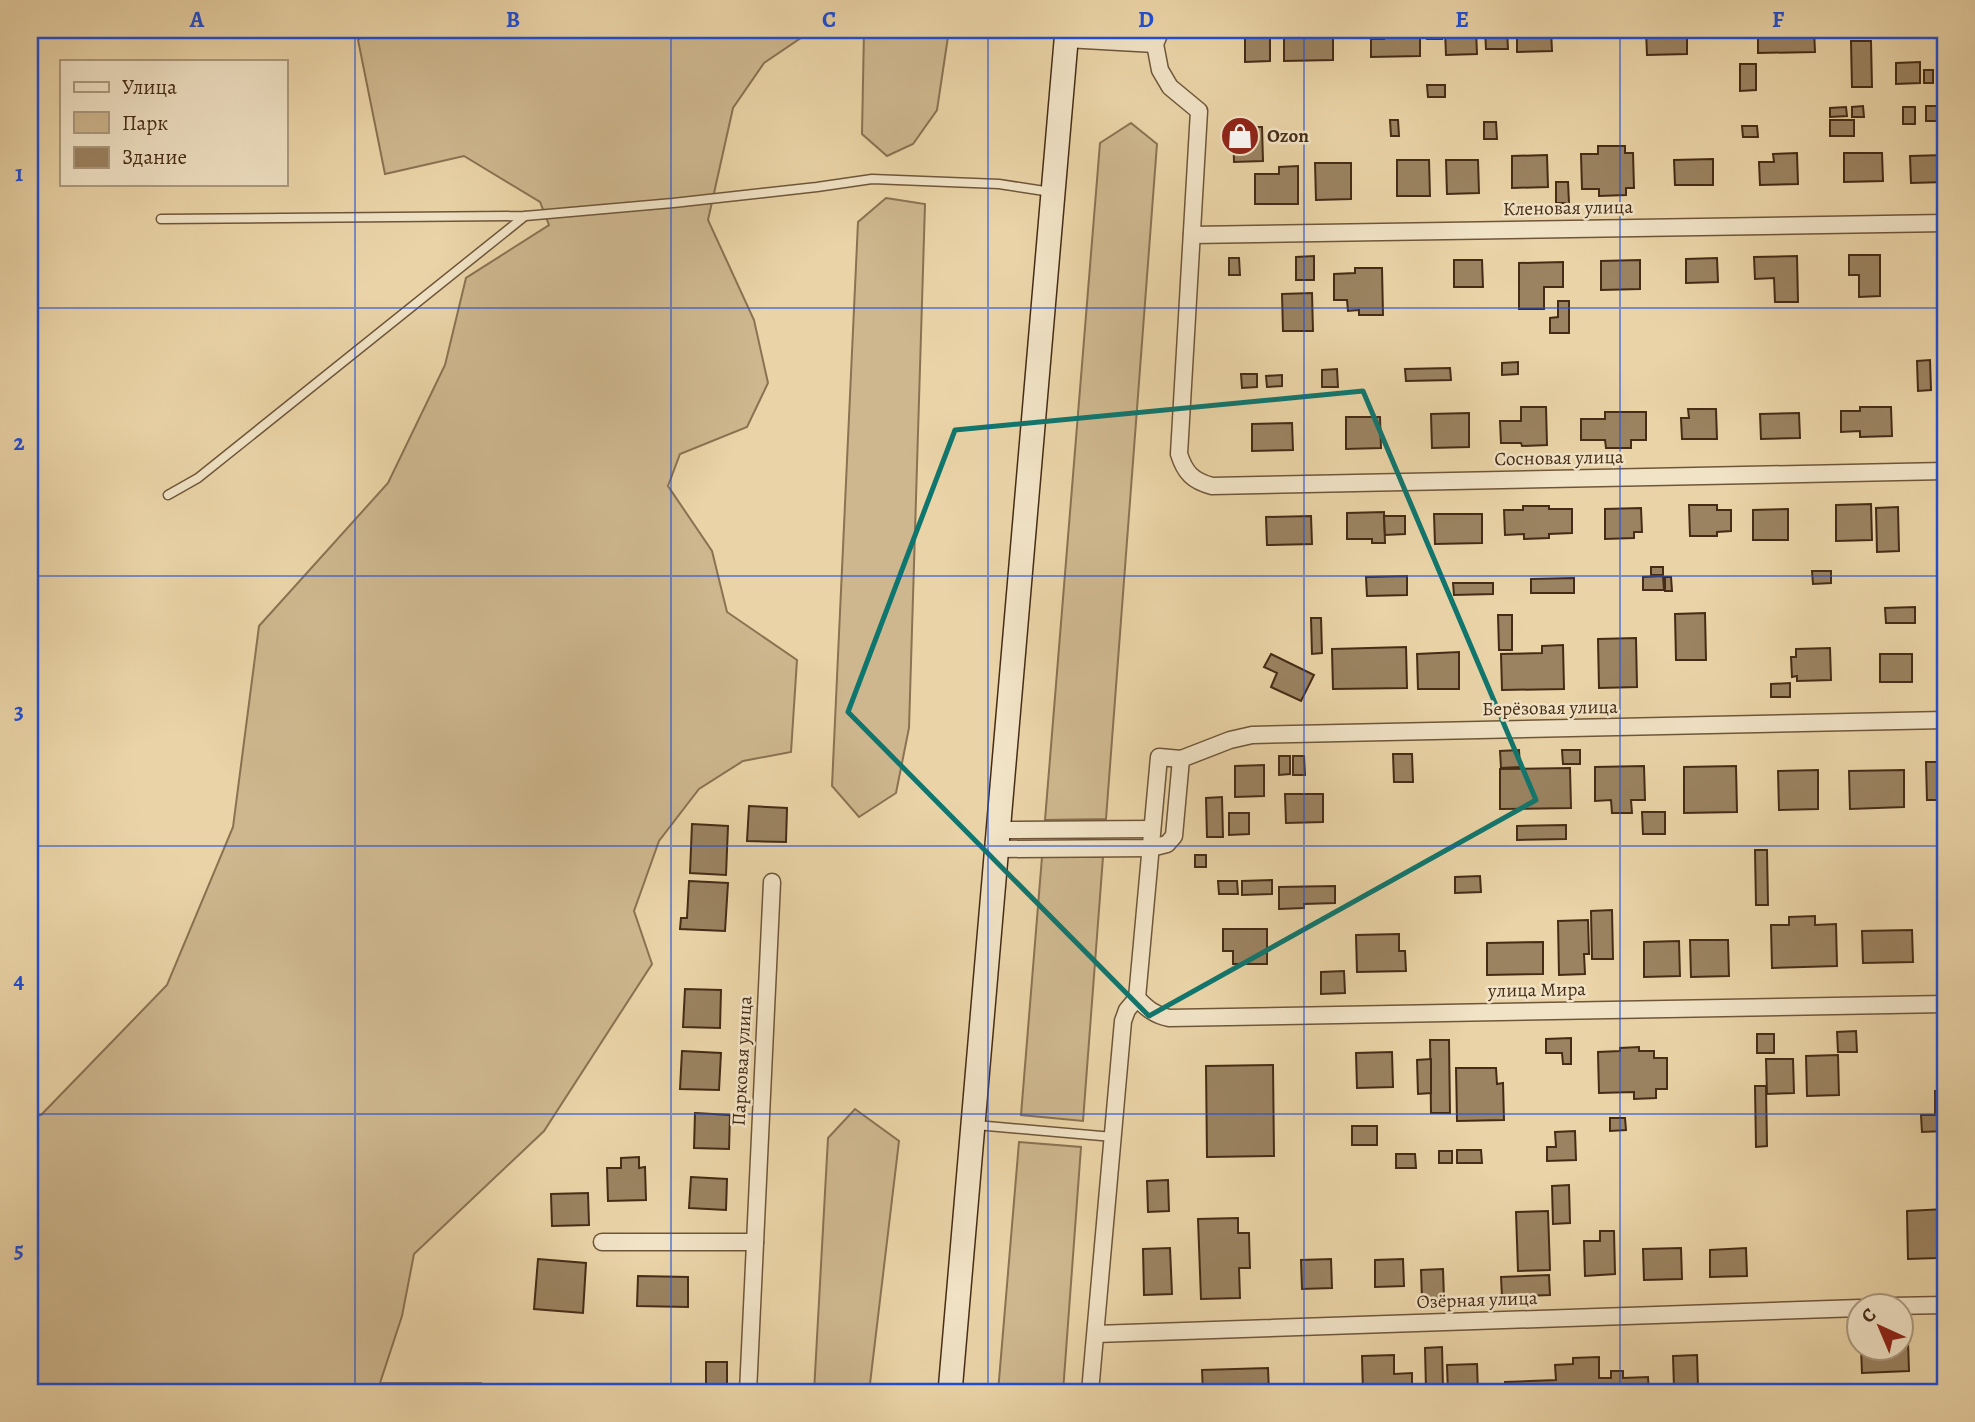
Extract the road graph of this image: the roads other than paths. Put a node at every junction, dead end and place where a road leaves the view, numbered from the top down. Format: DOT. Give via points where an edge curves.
graph roads {
  1 [pos="1066,34"];
  2 [pos="1158,37"];
  3 [pos="1054,192"];
  4 [pos="525,216"];
  5 [pos="161,219"];
  6 [pos="1945,223"];
  7 [pos="1192,235"];
  8 [pos="1945,471"];
  9 [pos="167,495"];
  10 [pos="1945,720"];
  11 [pos="1181,759"];
  12 [pos="1152,830"];
  13 [pos="998,839"];
  14 [pos="1151,848"];
  15 [pos="772,882"];
  16 [pos="1137,998"];
  17 [pos="1945,1004"];
  18 [pos="973,1125"];
  19 [pos="1113,1137"];
  20 [pos="602,1242"];
  21 [pos="755,1242"];
  22 [pos="1945,1305"];
  23 [pos="1916,1306"];
  24 [pos="1846,1308"];
  25 [pos="1096,1334"];
  26 [pos="748,1392"];
  27 [pos="950,1392"];
  28 [pos="1090,1392"];
  1 -- 2 [label="street"];
  1 -- 3 [label="street"];
  2 -- 7 [label="street" via="1160,70 1170,87 1199,111"];
  3 -- 4 [label="lane" via="999,184 872,179"];
  3 -- 13 [label="street"];
  4 -- 5 [label="lane"];
  4 -- 9 [label="lane" via="198,478"];
  6 -- 7 [label="street, Кленовая улица"];
  7 -- 8 [label="street, Сосновая улица" via="1179,454 1188,475 1199,482 1212,486"];
  10 -- 11 [label="street, Берёзовая улица" via="1252,735"];
  11 -- 12 [label="street, Берёзовая улица" via="1159,757"];
  11 -- 14 [label="street" via="1174,836 1167,844"];
  12 -- 13 [label="street"];
  12 -- 14 [label="street"];
  13 -- 14 [label="street"];
  13 -- 18 [label="street"];
  14 -- 16 [label="street"];
  15 -- 21 [label="street, Парковая улица"];
  16 -- 17 [label="street, улица Мира" via="1146,1009 1169,1018"];
  16 -- 19 [label="street" via="1123,1021"];
  18 -- 19 [label="lane"];
  18 -- 27 [label="street"];
  19 -- 25 [label="street"];
  20 -- 21 [label="street"];
  21 -- 26 [label="street, Парковая улица"];
  22 -- 23 [label="street"];
  24 -- 25 [label="street, Озёрная улица"];
  25 -- 28 [label="street"];
}
